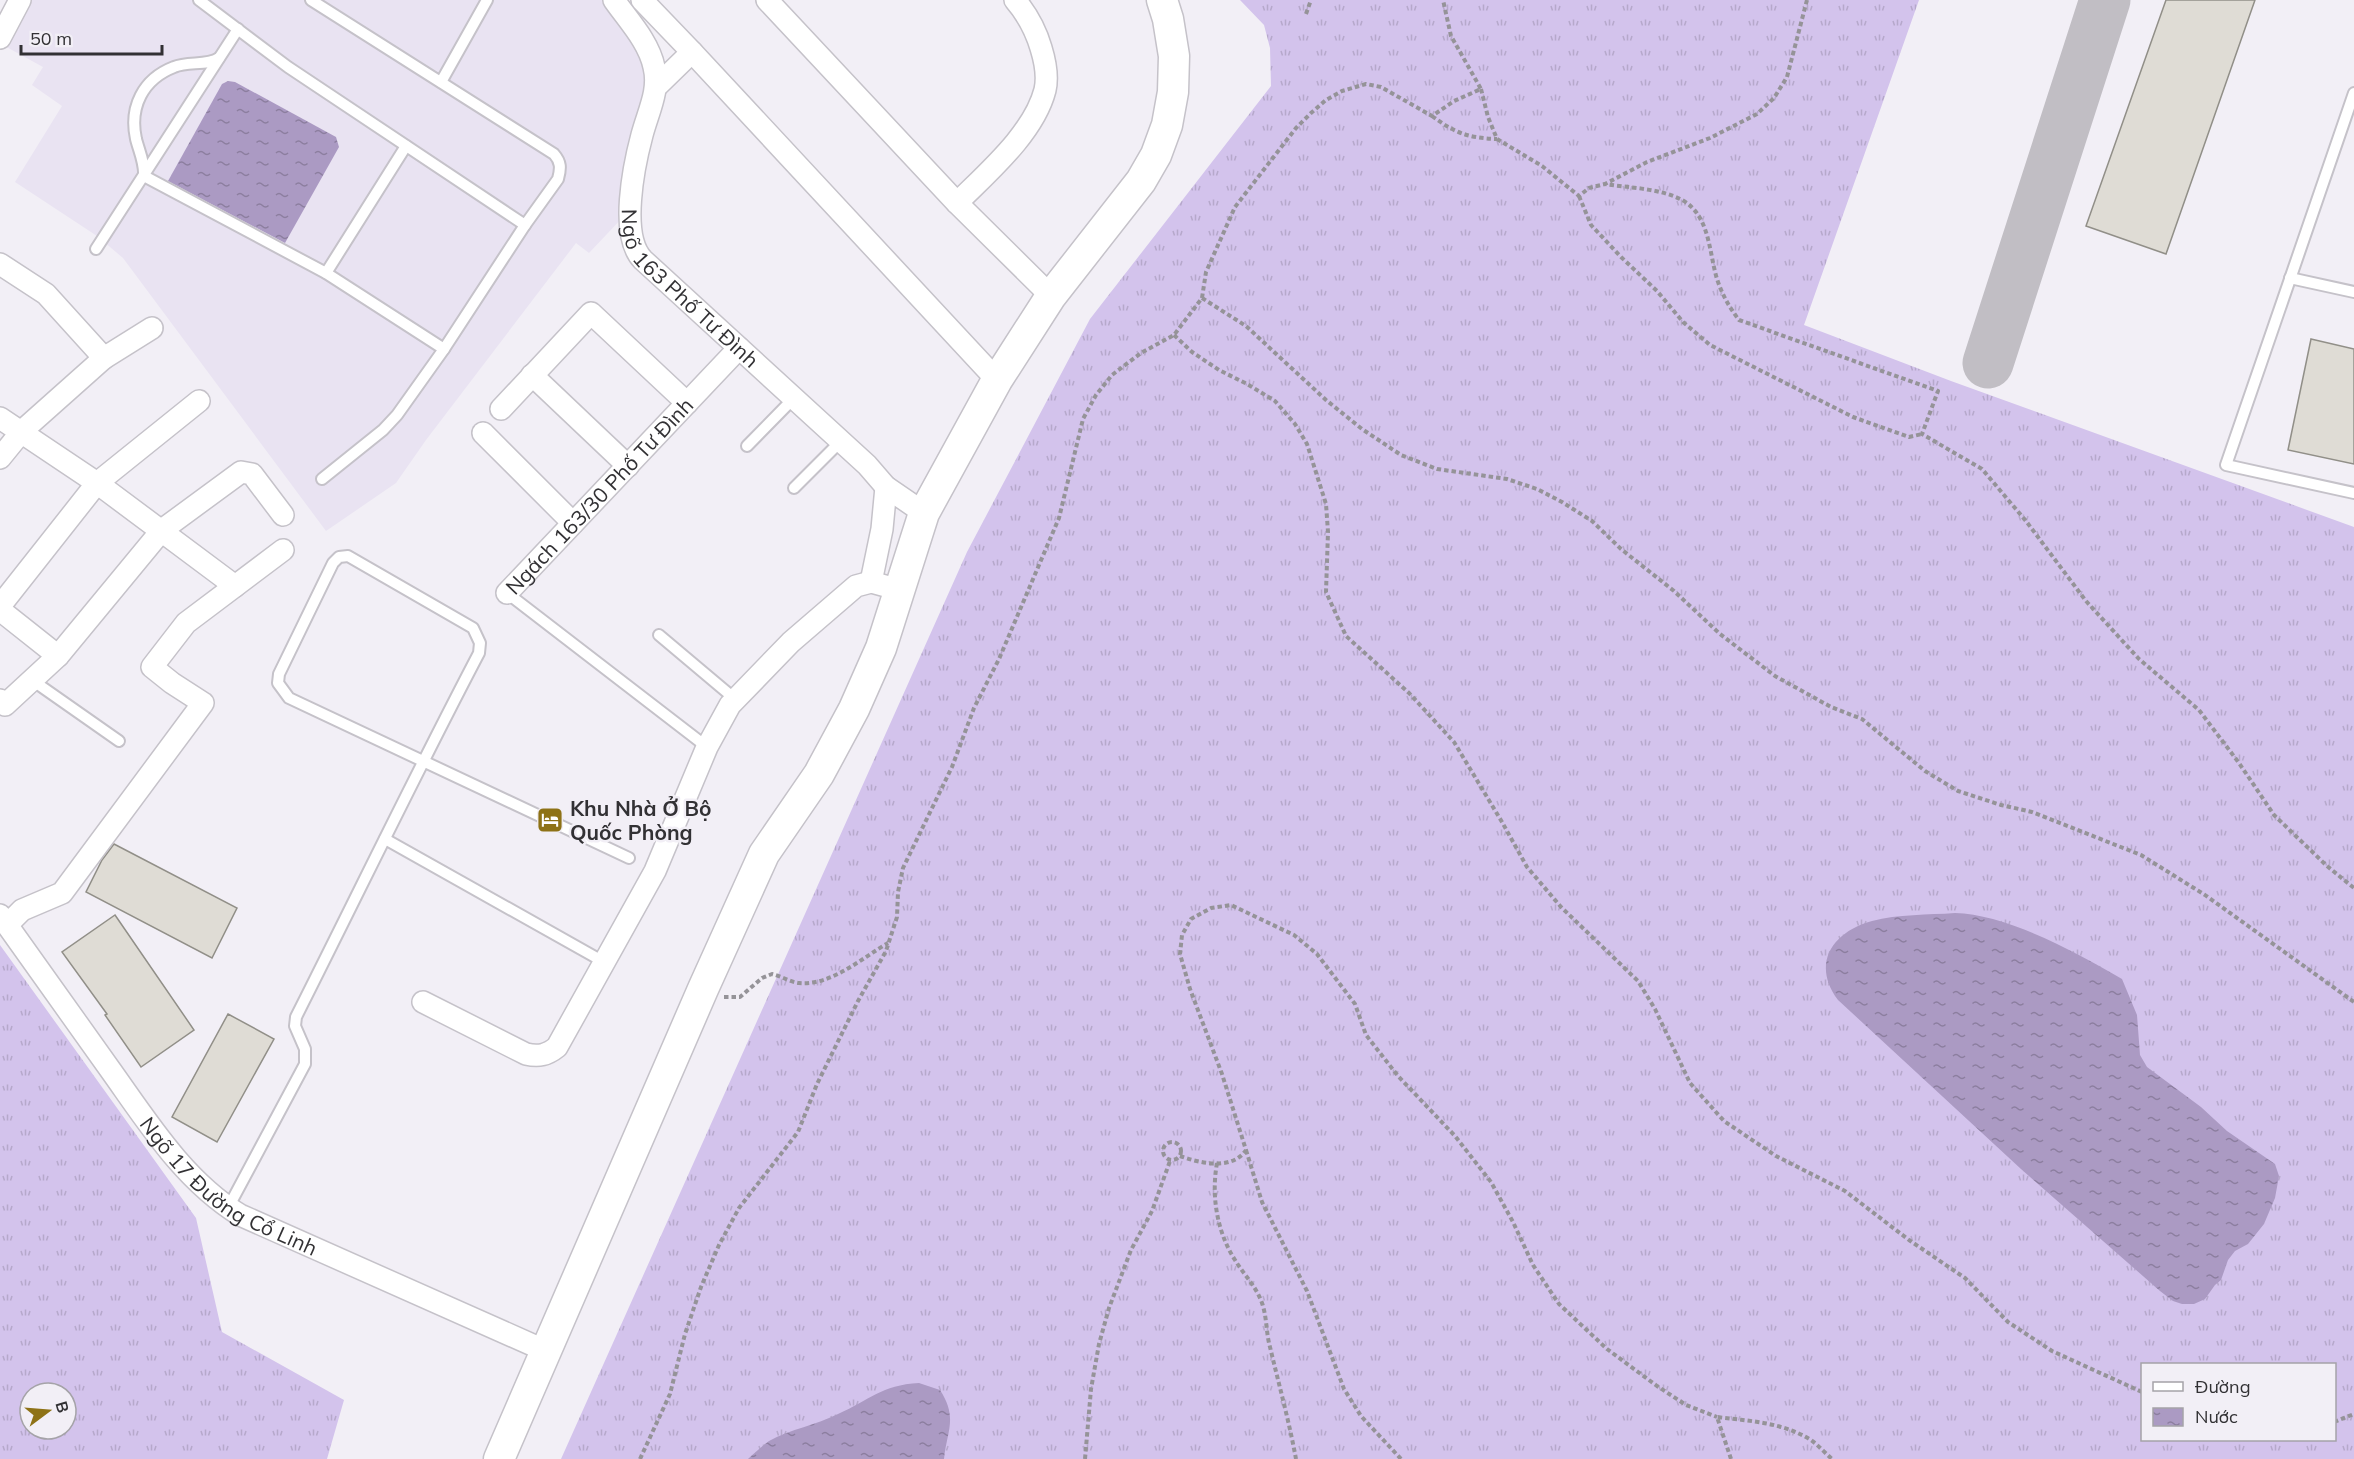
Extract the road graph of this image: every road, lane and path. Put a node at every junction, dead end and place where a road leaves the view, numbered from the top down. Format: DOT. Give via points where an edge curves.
graph roads {
  1 [pos="20,0"];
  2 [pos="199,0"];
  3 [pos="311,0"];
  4 [pos="486,0"];
  5 [pos="614,0"];
  6 [pos="642,0"];
  7 [pos="767,0"];
  8 [pos="1014,0"];
  9 [pos="1162,0"];
  10 [pos="1311,0"];
  11 [pos="1443,0"];
  12 [pos="1807,0"];
  13 [pos="1306,14"];
  14 [pos="238,29"];
  15 [pos="0,38"];
  16 [pos="692,52"];
  17 [pos="219,58"];
  18 [pos="441,82"];
  19 [pos="656,87"];
  20 [pos="1482,89"];
  21 [pos="2354,93"];
  22 [pos="1432,116"];
  23 [pos="1497,139"];
  24 [pos="406,146"];
  25 [pos="144,176"];
  26 [pos="1605,184"];
  27 [pos="1579,196"];
  28 [pos="957,203"];
  29 [pos="525,225"];
  30 [pos="96,249"];
  31 [pos="0,264"];
  32 [pos="326,273"];
  33 [pos="2290,278"];
  34 [pos="2354,292"];
  35 [pos="1051,296"];
  36 [pos="1202,298"];
  37 [pos="152,327"];
  38 [pos="1174,335"];
  39 [pos="739,348"];
  40 [pos="444,349"];
  41 [pos="104,358"];
  42 [pos="532,375"];
  43 [pos="997,380"];
  44 [pos="794,398"];
  45 [pos="199,401"];
  46 [pos="687,403"];
  47 [pos="501,409"];
  48 [pos="0,418"];
  49 [pos="22,431"];
  50 [pos="483,433"];
  51 [pos="1922,434"];
  52 [pos="841,441"];
  53 [pos="747,446"];
  54 [pos="0,458"];
  55 [pos="628,466"];
  56 [pos="322,479"];
  57 [pos="97,483"];
  58 [pos="886,487"];
  59 [pos="794,488"];
  60 [pos="2354,493"];
  61 [pos="924,513"];
  62 [pos="283,515"];
  63 [pos="573,524"];
  64 [pos="162,530"];
  65 [pos="283,550"];
  66 [pos="871,582"];
  67 [pos="235,586"];
  68 [pos="900,590"];
  69 [pos="507,593"];
  70 [pos="0,608"];
  71 [pos="659,635"];
  72 [pos="58,656"];
  73 [pos="32,680"];
  74 [pos="735,699"];
  75 [pos="0,700"];
  76 [pos="119,741"];
  77 [pos="706,747"];
  78 [pos="422,762"];
  79 [pos="386,839"];
  80 [pos="629,858"];
  81 [pos="2354,888"];
  82 [pos="4,920"];
  83 [pos="888,942"];
  84 [pos="604,962"];
  85 [pos="724,997"];
  86 [pos="423,1002"];
  87 [pos="2354,1002"];
  88 [pos="1246,1150"];
  89 [pos="1180,1156"];
  90 [pos="1170,1161"];
  91 [pos="1217,1163"];
  92 [pos="228,1208"];
  93 [pos="546,1351"];
  94 [pos="2141,1392"];
  95 [pos="2354,1414"];
  96 [pos="1717,1418"];
  97 [pos="2336,1421"];
  98 [pos="499,1459"];
  99 [pos="640,1459"];
  100 [pos="1085,1459"];
  101 [pos="1296,1459"];
  102 [pos="1401,1459"];
  103 [pos="1731,1459"];
  104 [pos="1832,1459"];
  1 -- 15 [label="street"];
  2 -- 14 [label="lane"];
  3 -- 18 [label="lane"];
  4 -- 18 [label="lane"];
  5 -- 19 [label="street, Ngõ 163 Phố Tư Đình" via="651,56"];
  6 -- 16 [label="street"];
  7 -- 28 [label="street"];
  8 -- 28 [label="street" via="1037,33 1045,62 1045,89 1032,119 1004,156"];
  9 -- 35 [label="street" via="1174,56 1173,92 1156,155 1141,181"];
  10 -- 13 [label="path"];
  11 -- 20 [label="path" via="1451,36"];
  12 -- 26 [label="path" via="1787,77 1774,98 1757,114"];
  14 -- 17 [label="lane"];
  14 -- 24 [label="lane"];
  16 -- 19 [label="street"];
  16 -- 43 [label="street"];
  17 -- 25 [label="lane"];
  17 -- 25 [label="lane" via="172,68 155,78 140,95 134,120"];
  18 -- 29 [label="lane" via="560,161 558,179"];
  19 -- 39 [label="street, Ngõ 163 Phố Tư Đình" via="633,179 632,242 638,255"];
  20 -- 22 [label="path"];
  20 -- 23 [label="path"];
  21 -- 33 [label="lane"];
  22 -- 23 [label="path" via="1468,137"];
  22 -- 36 [label="path" via="1381,87 1366,84 1326,100 1296,128 1235,207 1206,272"];
  23 -- 27 [label="path" via="1534,161"];
  24 -- 29 [label="lane"];
  24 -- 32 [label="lane"];
  25 -- 30 [label="lane"];
  25 -- 32 [label="lane"];
  26 -- 27 [label="path" via="1589,188"];
  26 -- 51 [label="path" via="1668,194 1684,200 1696,211 1704,225 1717,280 1739,320 1938,391"];
  27 -- 51 [label="path" via="1591,225 1710,345 1853,417 1909,436"];
  28 -- 35 [label="street"];
  29 -- 40 [label="lane"];
  31 -- 41 [label="street" via="46,294"];
  32 -- 40 [label="lane"];
  33 -- 34 [label="lane"];
  33 -- 60 [label="lane" via="2226,465"];
  35 -- 43 [label="street"];
  36 -- 38 [label="path"];
  36 -- 87 [label="path" via="1246,326 1326,400 1401,455 1437,469 1507,479 1562,502 1592,521 1720,634 1775,676 1862,719 1925,771 1958,791 2032,812 2141,855 2205,895"];
  37 -- 41 [label="street"];
  38 -- 83 [label="path" via="1112,375 1083,419 1059,518 974,708 952,767 903,868 897,917"];
  38 -- 94 [label="path" via="1218,370 1275,401 1295,424 1307,444 1326,504 1326,592 1346,636 1409,693 1454,742 1527,867 1561,907 1638,981 1690,1083 1724,1121 1776,1156 1845,1191 1965,1278 2008,1322 2052,1352"];
  39 -- 44 [label="street, Ngõ 163 Phố Tư Đình"];
  39 -- 46 [label="street, Ngách 163/30 Phố Tư Đình"];
  40 -- 56 [label="lane" via="383,430"];
  41 -- 49 [label="street"];
  42 -- 46 [label="street" via="591,313"];
  42 -- 47 [label="street"];
  42 -- 55 [label="street"];
  43 -- 61 [label="street"];
  44 -- 52 [label="street, Ngõ 163 Phố Tư Đình"];
  44 -- 53 [label="lane"];
  45 -- 57 [label="street"];
  46 -- 55 [label="street, Ngách 163/30 Phố Tư Đình"];
  48 -- 49 [label="street"];
  49 -- 54 [label="street"];
  49 -- 57 [label="street"];
  50 -- 63 [label="street"];
  51 -- 81 [label="path" via="1982,469 2139,659 2199,710 2274,815"];
  52 -- 58 [label="street, Ngõ 163 Phố Tư Đình"];
  52 -- 59 [label="lane"];
  55 -- 63 [label="street, Ngách 163/30 Phố Tư Đình"];
  57 -- 64 [label="street"];
  57 -- 70 [label="street"];
  58 -- 61 [label="street, Ngõ 163 Phố Tư Đình"];
  58 -- 66 [label="street"];
  61 -- 68 [label="street"];
  62 -- 64 [label="street" via="252,474 241,472"];
  63 -- 69 [label="street, Ngách 163/30 Phố Tư Đình"];
  64 -- 67 [label="street"];
  64 -- 72 [label="street"];
  65 -- 67 [label="street"];
  66 -- 68 [label="street"];
  66 -- 74 [label="street" via="856,586 791,642"];
  67 -- 82 [label="street" via="186,622 152,667 203,703 62,893"];
  68 -- 93 [label="street" via="881,648 854,709 819,774 764,854"];
  69 -- 77 [label="lane, Ngách 163/30 Phố Tư Đình"];
  70 -- 72 [label="street"];
  71 -- 74 [label="lane"];
  72 -- 73 [label="street"];
  73 -- 75 [label="street" via="5,705"];
  73 -- 76 [label="lane"];
  74 -- 77 [label="street"];
  77 -- 84 [label="street" via="655,871"];
  78 -- 78 [label="lane" via="479,653 477,634 473,628 348,556 339,557 279,674 278,683 289,698"];
  78 -- 79 [label="lane"];
  78 -- 80 [label="lane"];
  79 -- 84 [label="lane"];
  79 -- 92 [label="lane" via="296,1017 305,1064"];
  82 -- 92 [label="street, Ngõ 17 Đường Cổ Linh" via="159,1138 199,1183"];
  83 -- 85 [label="path" via="850,968 830,976 797,983 772,974 740,997"];
  83 -- 99 [label="path" via="817,1084 798,1132 739,1208 719,1245 698,1296 670,1394"];
  84 -- 86 [label="street" via="557,1047 537,1056"];
  88 -- 91 [label="path" via="1233,1161"];
  88 -- 96 [label="path" via="1180,954 1182,934 1191,919 1211,908 1231,905 1294,935 1317,954 1355,1004 1372,1044 1491,1182 1533,1265 1559,1304 1607,1349 1657,1386 1686,1405"];
  88 -- 102 [label="path" via="1262,1202 1307,1291 1344,1389 1361,1416"];
  89 -- 90 [label="path"];
  89 -- 90 [label="path" via="1178,1144 1169,1142 1162,1152"];
  89 -- 91 [label="path"];
  90 -- 100 [label="path" via="1106,1317 1091,1389"];
  91 -- 101 [label="path" via="1214,1194 1219,1218 1226,1243 1262,1304"];
  92 -- 93 [label="street, Ngõ 17 Đường Cổ Linh"];
  93 -- 98 [label="street"];
  95 -- 97 [label="path"];
  96 -- 103 [label="path"];
  96 -- 104 [label="path" via="1786,1428 1811,1441"];
}
